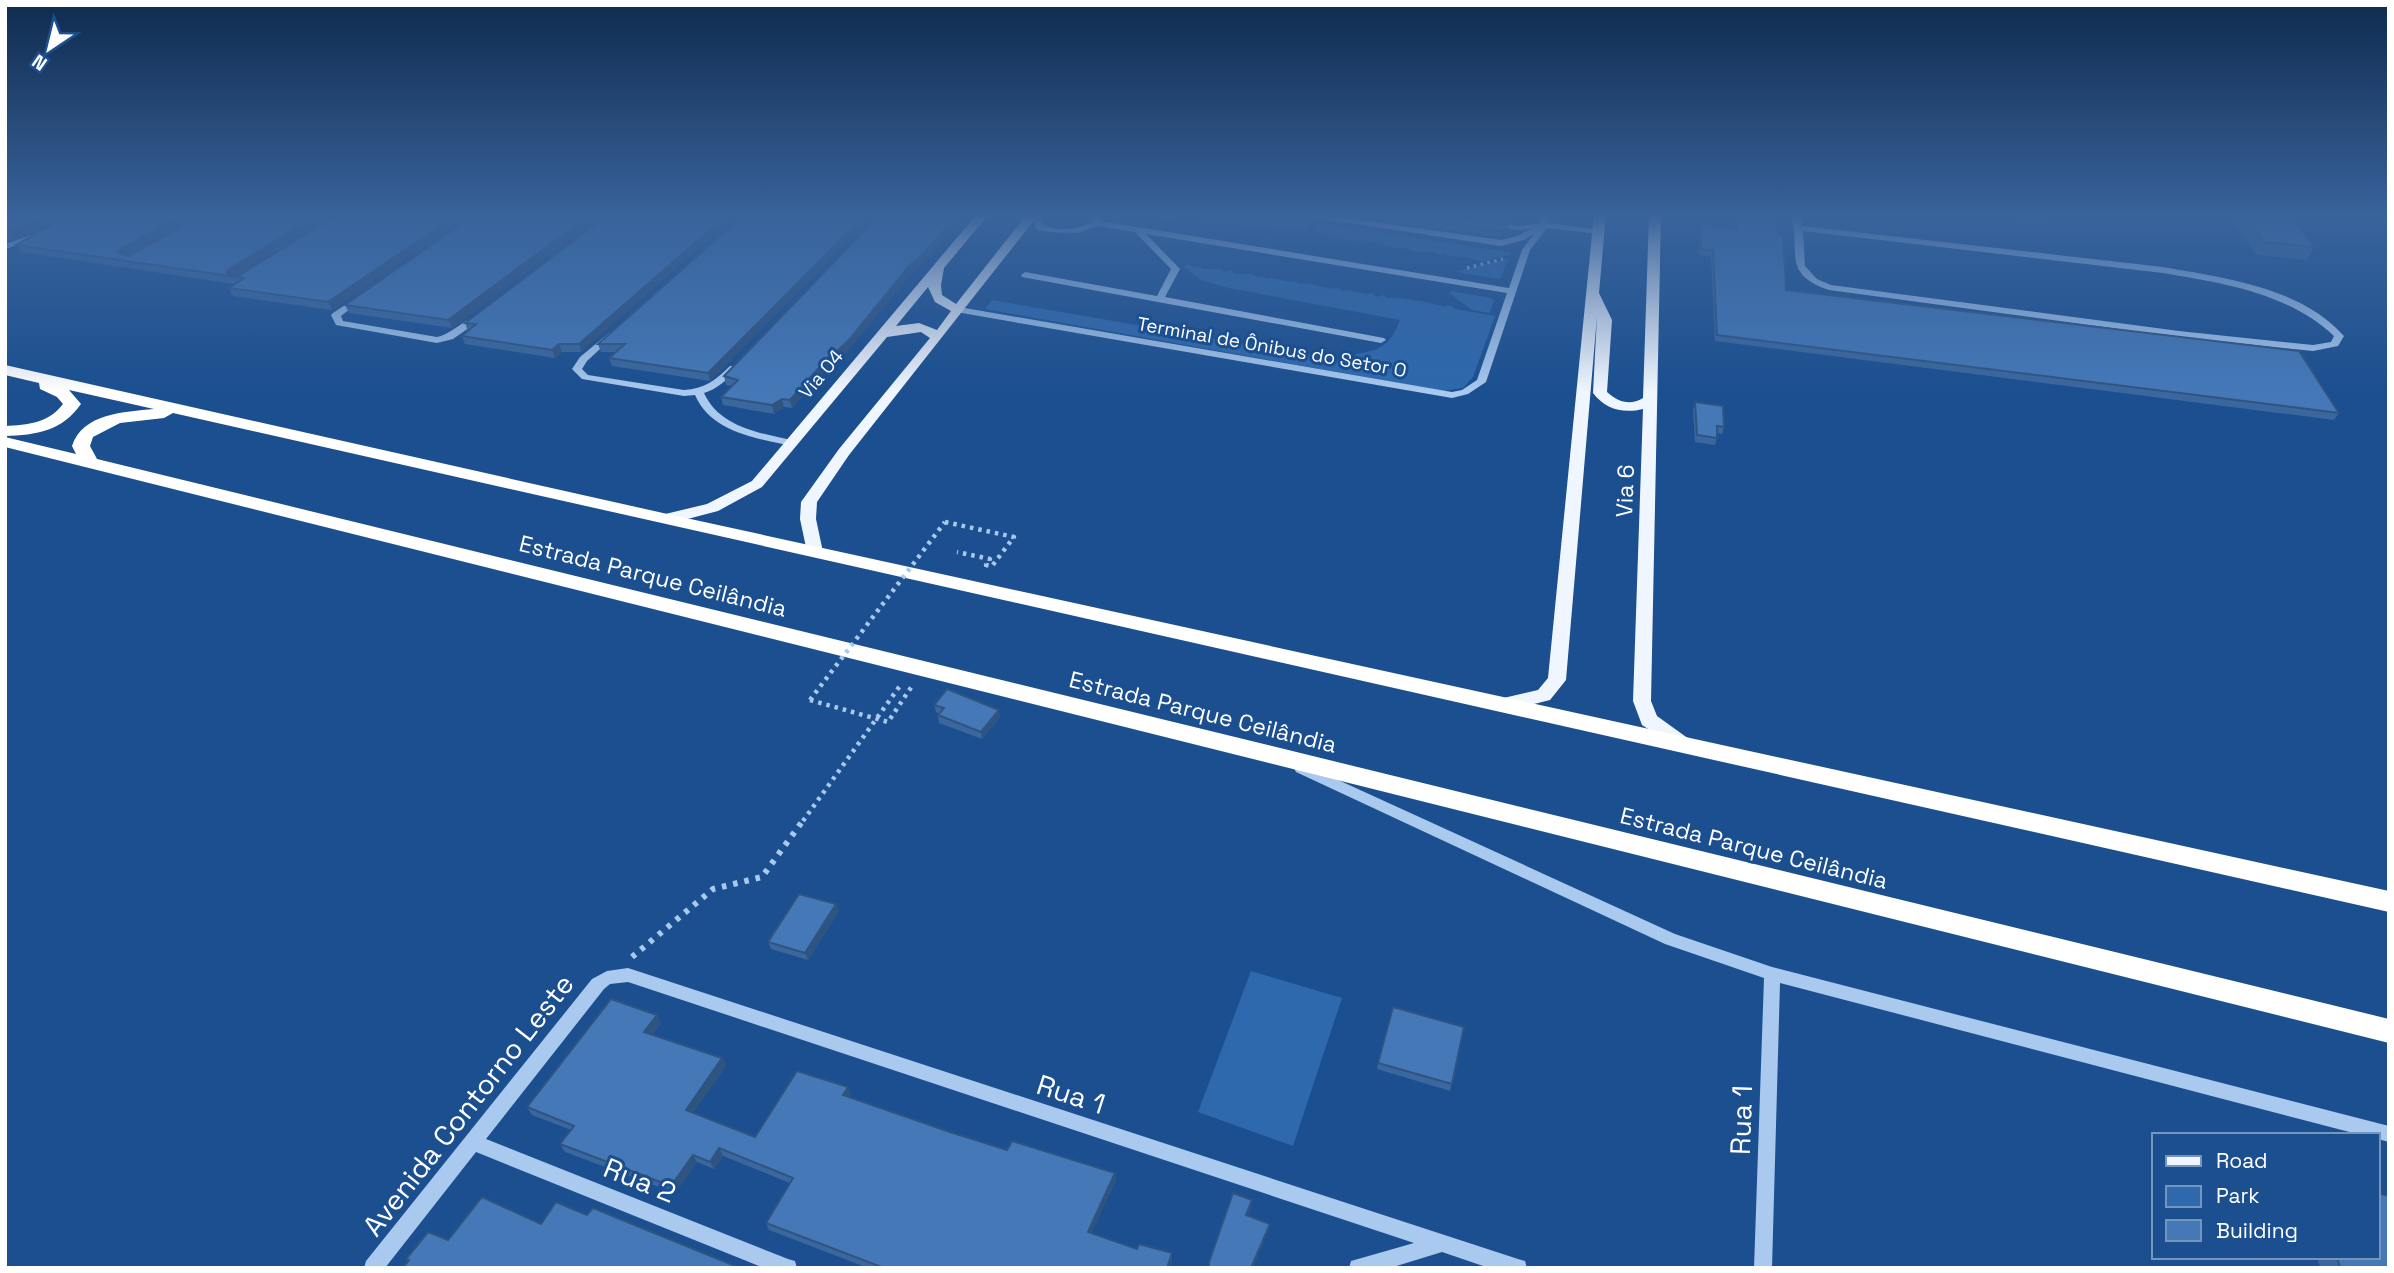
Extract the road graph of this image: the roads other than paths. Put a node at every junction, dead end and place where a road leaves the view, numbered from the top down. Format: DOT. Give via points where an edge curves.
graph roads {
  1 [pos="933,273"];
  2 [pos="937,273"];
  3 [pos="987,273"];
  4 [pos="1174,273"];
  5 [pos="1407,273"];
  6 [pos="1519,273"];
  7 [pos="1595,273"];
  8 [pos="1653,273"];
  9 [pos="1802,273"];
  10 [pos="2182,273"];
  11 [pos="1026,275"];
  12 [pos="1594,289"];
  13 [pos="1513,291"];
  14 [pos="367,293"];
  15 [pos="1160,299"];
  16 [pos="345,308"];
  17 [pos="959,310"];
  18 [pos="483,314"];
  19 [pos="614,332"];
  20 [pos="882,334"];
  21 [pos="937,338"];
  22 [pos="1381,340"];
  23 [pos="583,359"];
  24 [pos="737,364"];
  25 [pos="5,370"];
  26 [pos="24,374"];
  27 [pos="699,393"];
  28 [pos="1650,400"];
  29 [pos="194,414"];
  30 [pos="5,430"];
  31 [pos="5,442"];
  32 [pos="791,443"];
  33 [pos="90,463"];
  34 [pos="663,519"];
  35 [pos="815,552"];
  36 [pos="1501,705"];
  37 [pos="1688,747"];
  38 [pos="1282,759"];
  39 [pos="2389,902"];
  40 [pos="1772,974"];
  41 [pos="607,978"];
  42 [pos="2389,1031"];
  43 [pos="2389,1134"];
  44 [pos="472,1142"];
  45 [pos="1440,1244"];
  46 [pos="373,1268"];
  47 [pos="788,1268"];
  48 [pos="1359,1268"];
  49 [pos="1518,1268"];
  50 [pos="1763,1268"];
  1 -- 20 [label="main road, Via O4"];
  2 -- 17 [label="main road" via="935,296"];
  3 -- 17 [label="main road"];
  4 -- 15 [label="street"];
  5 -- 13 [label="street"];
  6 -- 13 [label="street, Terminal de Ônibus do Setor O"];
  7 -- 12 [label="main road"];
  8 -- 28 [label="main road, Via 6"];
  9 -- 10 [label="street" via="1829,287 2179,334 2313,348 2335,344 2339,336 2328,323 2308,312 2249,288"];
  11 -- 15 [label="street"];
  12 -- 28 [label="main road" via="1605,320 1600,393 1613,404 1627,407"];
  12 -- 36 [label="main road" via="1557,680 1544,695"];
  13 -- 17 [label="street, Terminal de Ônibus do Setor O" via="1481,382 1452,395"];
  14 -- 16 [label="street"];
  15 -- 22 [label="street"];
  16 -- 18 [label="street" via="336,315 338,323 437,340 461,331"];
  17 -- 21 [label="main road"];
  19 -- 23 [label="street"];
  20 -- 21 [label="main road" via="912,327 933,332"];
  20 -- 32 [label="main road, Via O4"];
  21 -- 35 [label="main road" via="809,502"];
  23 -- 27 [label="street" via="577,369 585,377"];
  24 -- 27 [label="street" via="718,384"];
  25 -- 26 [label="highway"];
  26 -- 29 [label="highway"];
  26 -- 30 [label="highway" via="63,393 72,404 65,416 51,425"];
  27 -- 32 [label="street" via="702,405 727,424"];
  28 -- 37 [label="main road, Via 6" via="1642,701 1649,720"];
  29 -- 33 [label="highway" via="116,418 85,434 81,446"];
  29 -- 34 [label="highway"];
  31 -- 33 [label="highway, Estrada Parque Ceilândia"];
  32 -- 34 [label="main road, Via O4" via="757,484 740,496 696,513"];
  33 -- 38 [label="highway, Estrada Parque Ceilândia"];
  34 -- 35 [label="highway"];
  35 -- 36 [label="highway"];
  36 -- 37 [label="highway"];
  37 -- 39 [label="highway"];
  38 -- 40 [label="street" via="1670,939"];
  38 -- 42 [label="highway, Estrada Parque Ceilândia"];
  40 -- 43 [label="street"];
  40 -- 50 [label="street, Rua 1"];
  41 -- 44 [label="street, Avenida Contorno Leste"];
  41 -- 45 [label="street, Rua 1" via="628,975"];
  44 -- 46 [label="street, Avenida Contorno Leste"];
  44 -- 47 [label="street, Rua 2"];
  45 -- 48 [label="street"];
  45 -- 49 [label="street, Rua 1"];
}
